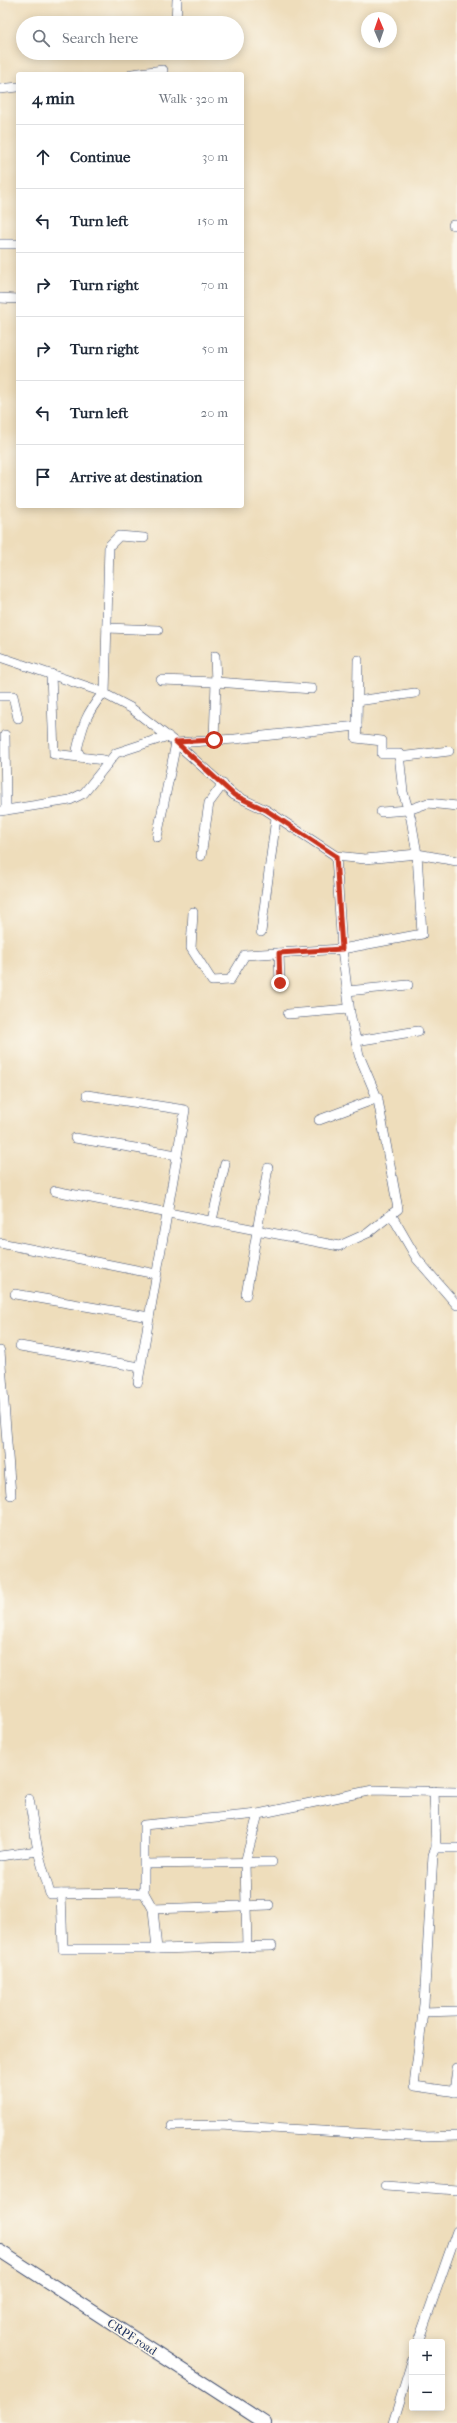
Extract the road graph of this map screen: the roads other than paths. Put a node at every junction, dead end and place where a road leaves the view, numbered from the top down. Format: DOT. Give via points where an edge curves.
graph roads {
  1 [pos="178,0"];
  2 [pos="177,16"];
  3 [pos="162,70"];
  4 [pos="147,72"];
  5 [pos="16,87"];
  6 [pos="0,89"];
  7 [pos="0,244"];
  8 [pos="16,244"];
  9 [pos="0,298"];
  10 [pos="16,300"];
  11 [pos="144,538"];
  12 [pos="107,628"];
  13 [pos="158,630"];
  14 [pos="215,656"];
  15 [pos="0,657"];
  16 [pos="358,660"];
  17 [pos="52,674"];
  18 [pos="161,680"];
  19 [pos="216,682"];
  20 [pos="312,689"];
  21 [pos="415,693"];
  22 [pos="104,694"];
  23 [pos="0,696"];
  24 [pos="357,701"];
  25 [pos="18,718"];
  26 [pos="357,726"];
  27 [pos="5,735"];
  28 [pos="168,736"];
  29 [pos="214,740"];
  30 [pos="176,742"];
  31 [pos="449,751"];
  32 [pos="81,757"];
  33 [pos="399,757"];
  34 [pos="107,764"];
  35 [pos="222,784"];
  36 [pos="457,806"];
  37 [pos="3,810"];
  38 [pos="408,810"];
  39 [pos="381,812"];
  40 [pos="276,818"];
  41 [pos="157,837"];
  42 [pos="417,854"];
  43 [pos="201,856"];
  44 [pos="336,856"];
  45 [pos="457,861"];
  46 [pos="193,912"];
  47 [pos="261,932"];
  48 [pos="342,949"];
  49 [pos="279,953"];
  50 [pos="280,983"];
  51 [pos="408,985"];
  52 [pos="347,991"];
  53 [pos="349,1009"];
  54 [pos="288,1014"];
  55 [pos="418,1030"];
  56 [pos="356,1041"];
  57 [pos="87,1095"];
  58 [pos="378,1098"];
  59 [pos="319,1120"];
  60 [pos="75,1138"];
  61 [pos="177,1155"];
  62 [pos="225,1164"];
  63 [pos="268,1168"];
  64 [pos="55,1191"];
  65 [pos="168,1211"];
  66 [pos="391,1214"];
  67 [pos="212,1220"];
  68 [pos="258,1230"];
  69 [pos="0,1243"];
  70 [pos="156,1274"];
  71 [pos="16,1294"];
  72 [pos="246,1295"];
  73 [pos="457,1305"];
  74 [pos="149,1317"];
  75 [pos="20,1346"];
  76 [pos="0,1351"];
  77 [pos="140,1366"];
  78 [pos="138,1382"];
  79 [pos="11,1495"];
  80 [pos="434,1791"];
  81 [pos="457,1792"];
  82 [pos="29,1799"];
  83 [pos="258,1814"];
  84 [pos="436,1848"];
  85 [pos="457,1848"];
  86 [pos="38,1851"];
  87 [pos="0,1856"];
  88 [pos="245,1862"];
  89 [pos="272,1862"];
  90 [pos="145,1864"];
  91 [pos="61,1894"];
  92 [pos="144,1894"];
  93 [pos="269,1905"];
  94 [pos="246,1906"];
  95 [pos="153,1909"];
  96 [pos="272,1946"];
  97 [pos="247,1947"];
  98 [pos="157,1949"];
  99 [pos="422,2012"];
  100 [pos="457,2012"];
  101 [pos="457,2068"];
  102 [pos="456,2092"];
  103 [pos="172,2126"];
  104 [pos="457,2136"];
  105 [pos="385,2185"];
  106 [pos="457,2190"];
  107 [pos="457,2231"];
  108 [pos="0,2250"];
  109 [pos="419,2339"];
  110 [pos="409,2371"];
  111 [pos="264,2423"];
  112 [pos="393,2423"];
  1 -- 2 [label="street"];
  3 -- 4 [label="street"];
  5 -- 6 [label="street"];
  7 -- 8 [label="street"];
  9 -- 10 [label="street"];
  11 -- 12 [label="street" via="119,536 109,546"];
  12 -- 13 [label="street"];
  12 -- 22 [label="street"];
  14 -- 19 [label="street"];
  15 -- 17 [label="street"];
  16 -- 24 [label="street"];
  17 -- 22 [label="street"];
  17 -- 32 [label="street" via="54,754"];
  18 -- 19 [label="street"];
  19 -- 20 [label="street"];
  19 -- 29 [label="street"];
  21 -- 24 [label="street"];
  22 -- 28 [label="street" via="131,708"];
  22 -- 32 [label="street" via="85,718 77,750"];
  23 -- 25 [label="street" via="14,696"];
  24 -- 26 [label="street"];
  26 -- 29 [label="street"];
  26 -- 33 [label="street" via="356,738 382,741 382,754 398,754"];
  27 -- 37 [label="street"];
  28 -- 30 [label="street"];
  28 -- 34 [label="street" via="116,753"];
  29 -- 30 [label="street"];
  30 -- 35 [label="street"];
  30 -- 41 [label="street"];
  31 -- 33 [label="street"];
  32 -- 34 [label="street" via="104,760"];
  33 -- 38 [label="street"];
  34 -- 37 [label="street" via="84,793 70,800"];
  35 -- 40 [label="street" via="234,795 266,810"];
  35 -- 43 [label="street" via="209,803"];
  36 -- 38 [label="street" via="428,802"];
  38 -- 39 [label="street"];
  38 -- 42 [label="street"];
  40 -- 44 [label="street"];
  40 -- 47 [label="street"];
  42 -- 44 [label="street" via="366,859"];
  42 -- 45 [label="street"];
  42 -- 48 [label="street" via="422,934"];
  44 -- 48 [label="street"];
  46 -- 49 [label="street" via="190,948 212,981 230,980 245,955"];
  48 -- 49 [label="street"];
  48 -- 52 [label="street"];
  49 -- 50 [label="street"];
  51 -- 52 [label="street"];
  52 -- 53 [label="street"];
  53 -- 54 [label="street"];
  53 -- 56 [label="street"];
  55 -- 56 [label="street"];
  56 -- 58 [label="street" via="359,1055"];
  57 -- 61 [label="street" via="185,1110"];
  58 -- 59 [label="street"];
  58 -- 66 [label="street" via="398,1208"];
  60 -- 61 [label="street"];
  61 -- 65 [label="street"];
  62 -- 67 [label="street"];
  63 -- 68 [label="street"];
  64 -- 65 [label="street"];
  65 -- 67 [label="street"];
  65 -- 70 [label="street"];
  66 -- 68 [label="street" via="368,1233 339,1246"];
  66 -- 73 [label="street" via="417,1259"];
  67 -- 68 [label="street"];
  68 -- 72 [label="street"];
  69 -- 70 [label="street"];
  70 -- 74 [label="street"];
  71 -- 74 [label="street"];
  74 -- 77 [label="street"];
  75 -- 77 [label="street"];
  76 -- 79 [label="street"];
  77 -- 78 [label="street"];
  80 -- 81 [label="street"];
  80 -- 83 [label="street" via="373,1790"];
  80 -- 84 [label="street"];
  82 -- 86 [label="street"];
  83 -- 88 [label="street"];
  83 -- 90 [label="street" via="144,1825"];
  84 -- 85 [label="street"];
  84 -- 99 [label="street" via="433,1855"];
  86 -- 87 [label="street"];
  86 -- 91 [label="street" via="50,1894"];
  88 -- 89 [label="street"];
  88 -- 90 [label="street"];
  88 -- 94 [label="street"];
  90 -- 92 [label="street"];
  91 -- 92 [label="street"];
  91 -- 98 [label="street" via="63,1950"];
  92 -- 95 [label="street"];
  93 -- 94 [label="street"];
  94 -- 95 [label="street"];
  94 -- 97 [label="street"];
  95 -- 98 [label="street"];
  96 -- 97 [label="street"];
  97 -- 98 [label="street"];
  99 -- 100 [label="street"];
  99 -- 102 [label="street" via="414,2086"];
  101 -- 102 [label="street"];
  103 -- 104 [label="street" via="220,2125 424,2137"];
  105 -- 106 [label="street"];
  107 -- 109 [label="street"];
  108 -- 111 [label="street, CRPF road"];
  110 -- 112 [label="street"];
}
